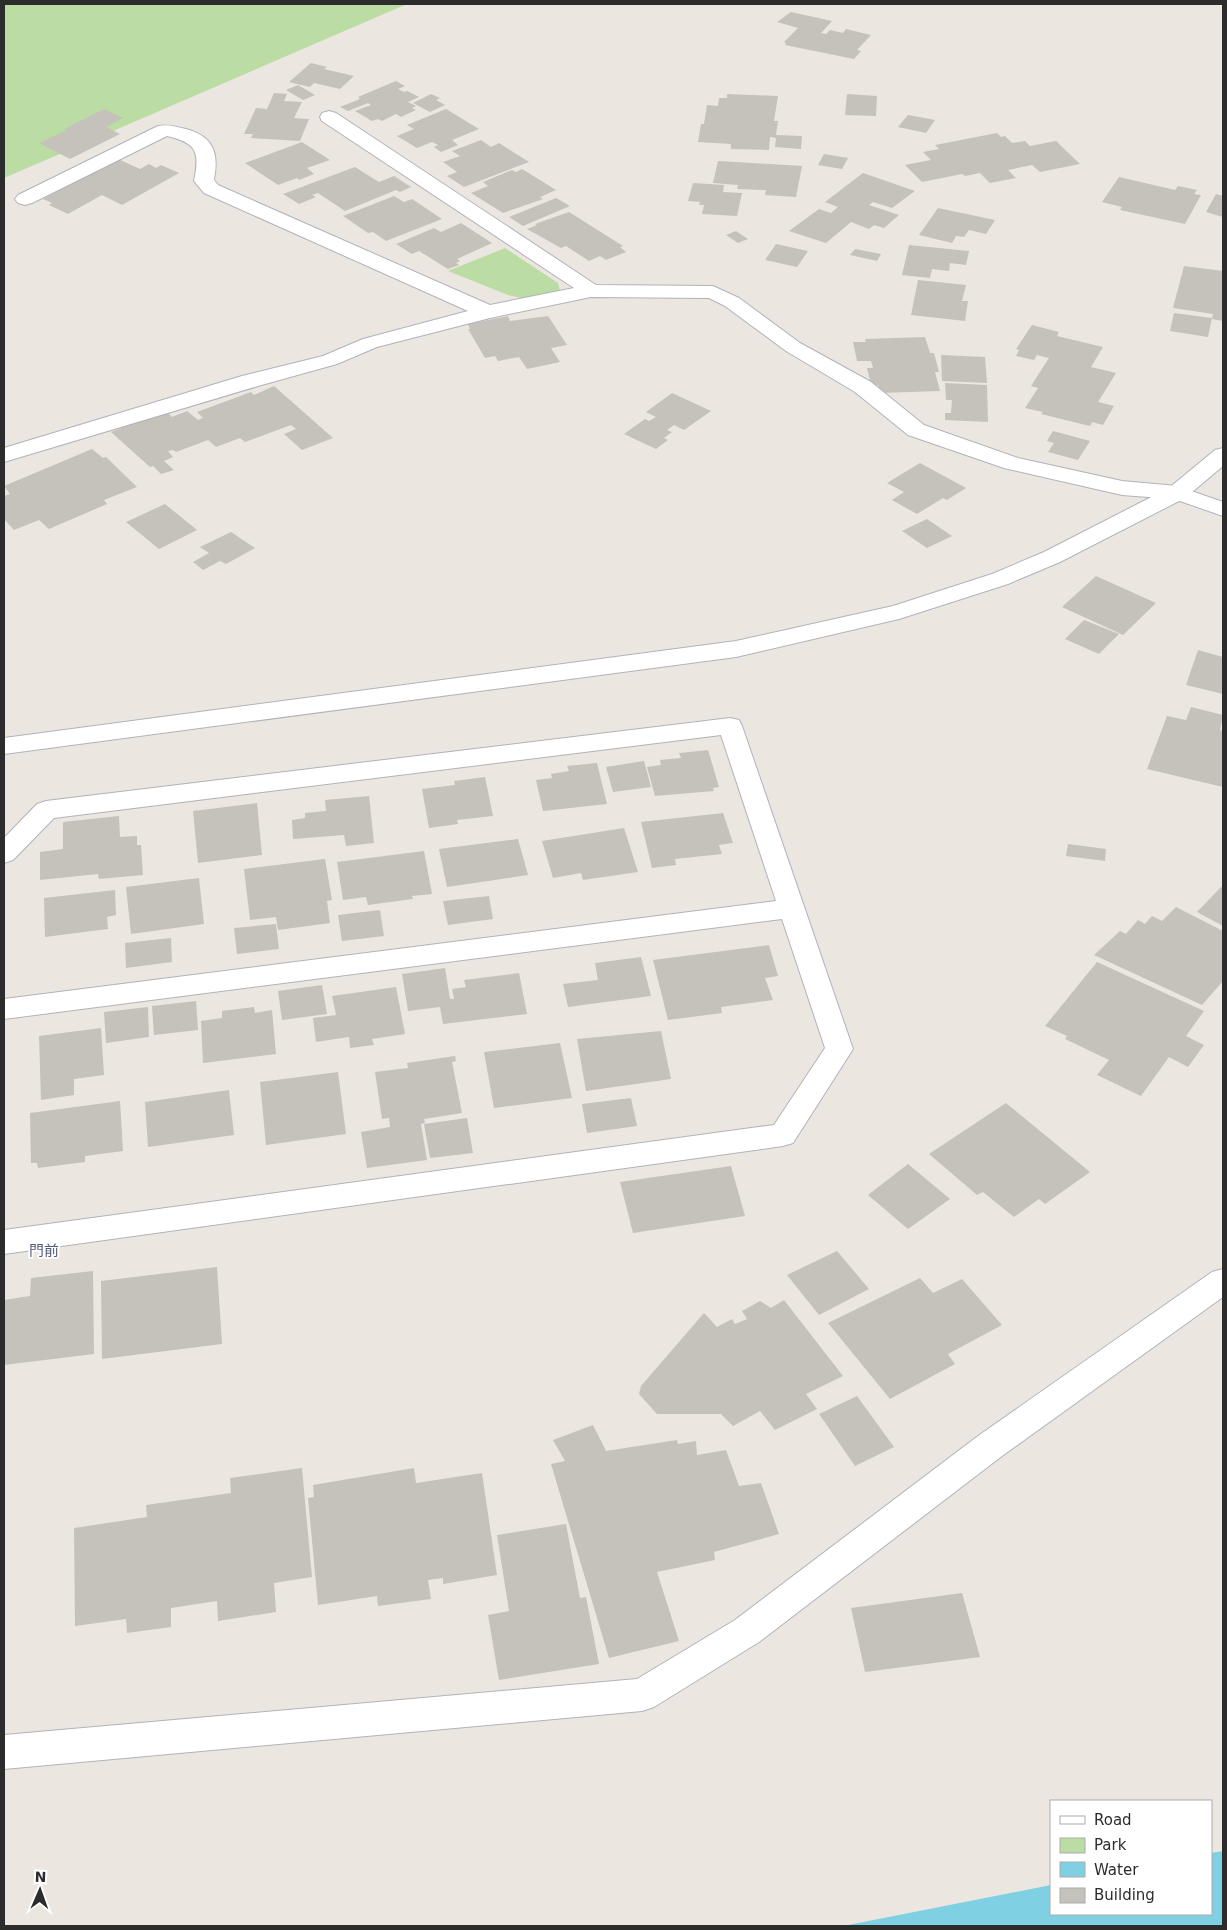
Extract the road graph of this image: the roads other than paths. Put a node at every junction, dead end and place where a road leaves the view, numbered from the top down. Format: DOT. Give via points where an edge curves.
graph roads {
  1 [pos="329,117"];
  2 [pos="25,199"];
  3 [pos="591,291"];
  4 [pos="488,312"];
  5 [pos="4,455"];
  6 [pos="1223,455"];
  7 [pos="1177,493"];
  8 [pos="1223,509"];
  9 [pos="4,746"];
  10 [pos="4,854"];
  11 [pos="792,908"];
  12 [pos="4,1009"];
  13 [pos="4,1242"];
  14 [pos="1223,1281"];
  15 [pos="4,1752"];
  1 -- 3 [label="street"];
  2 -- 4 [label="street" via="165,130 182,134 199,142 208,154 204,181 211,189"];
  3 -- 4 [label="street"];
  3 -- 7 [label="street" via="713,292 732,302 793,347 863,387 916,430 1012,463 1122,488"];
  4 -- 5 [label="street" via="370,343 330,360"];
  6 -- 7 [label="street"];
  7 -- 8 [label="street"];
  7 -- 9 [label="street" via="1052,557 1000,579 899,612 736,649"];
  10 -- 11 [label="street" via="46,810 730,726"];
  11 -- 12 [label="street"];
  11 -- 13 [label="street" via="839,1049 783,1135"];
  14 -- 15 [label="street" via="990,1446 747,1631 642,1694"];
}
